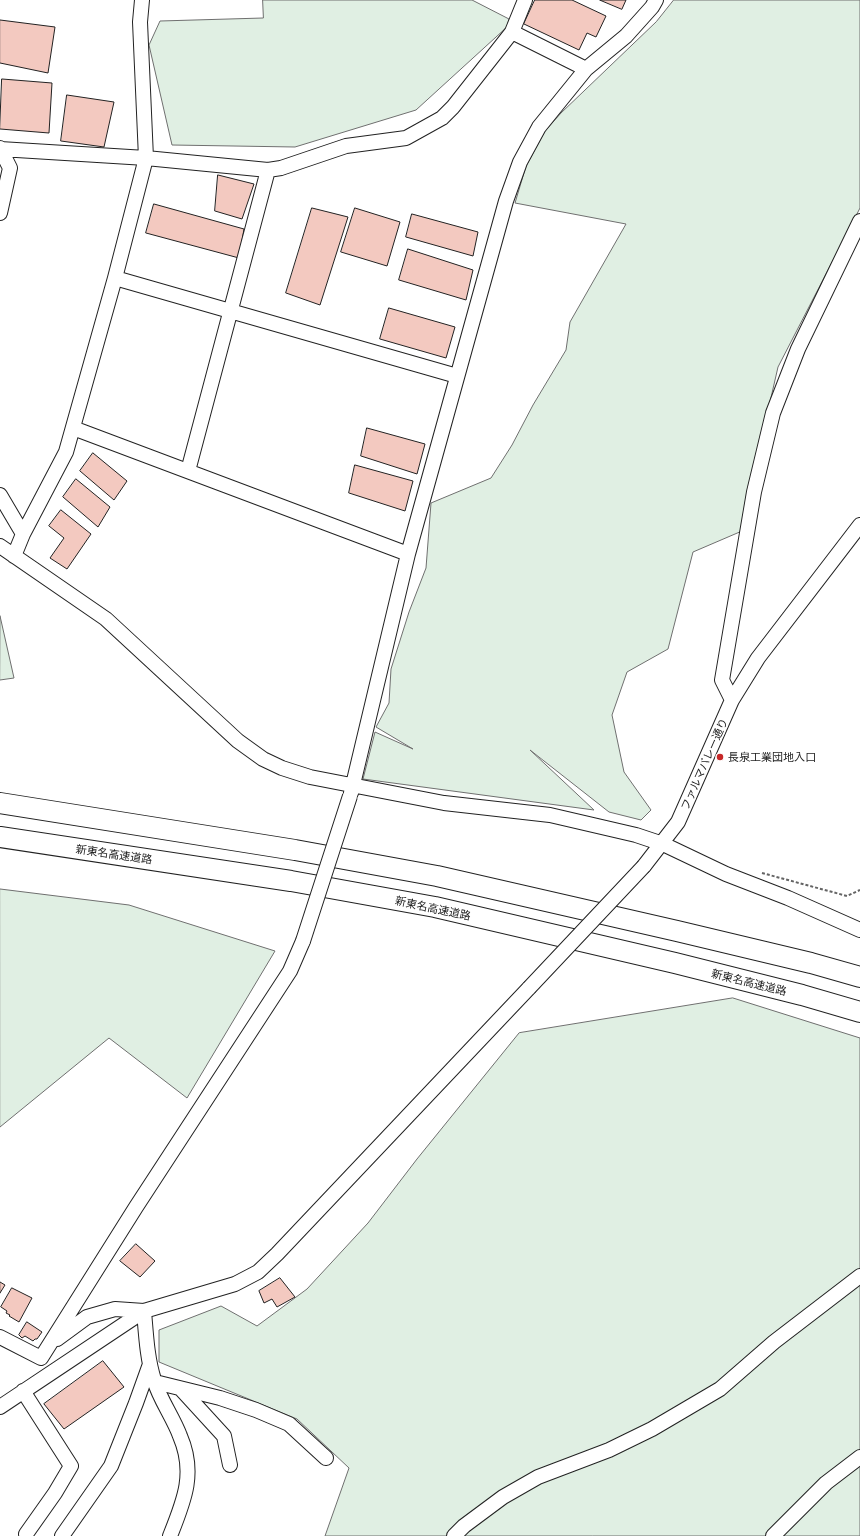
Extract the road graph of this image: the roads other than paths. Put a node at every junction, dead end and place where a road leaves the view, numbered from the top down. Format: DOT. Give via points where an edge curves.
graph roads {
  1 [pos="142,0"];
  2 [pos="525,0"];
  3 [pos="656,0"];
  4 [pos="512,32"];
  5 [pos="586,69"];
  6 [pos="0,148"];
  7 [pos="146,158"];
  8 [pos="268,170"];
  9 [pos="0,213"];
  10 [pos="860,222"];
  11 [pos="115,278"];
  12 [pos="231,311"];
  13 [pos="457,376"];
  14 [pos="72,428"];
  15 [pos="188,471"];
  16 [pos="0,495"];
  17 [pos="860,525"];
  18 [pos="23,534"];
  19 [pos="0,546"];
  20 [pos="408,554"];
  21 [pos="14,556"];
  22 [pos="732,700"];
  23 [pos="351,790"];
  24 [pos="0,803"];
  25 [pos="0,837"];
  26 [pos="662,844"];
  27 [pos="860,930"];
  28 [pos="860,977"];
  29 [pos="860,1012"];
  30 [pos="860,1276"];
  31 [pos="144,1310"];
  32 [pos="0,1337"];
  33 [pos="41,1358"];
  34 [pos="150,1364"];
  35 [pos="57,1368"];
  36 [pos="155,1382"];
  37 [pos="181,1389"];
  38 [pos="23,1391"];
  39 [pos="0,1406"];
  40 [pos="860,1457"];
  41 [pos="326,1458"];
  42 [pos="230,1465"];
  43 [pos="26,1534"];
  44 [pos="62,1536"];
  45 [pos="170,1536"];
  46 [pos="454,1536"];
  47 [pos="773,1536"];
  1 -- 7 [label="street" via="140,22"];
  2 -- 4 [label="street"];
  3 -- 5 [label="street" via="626,36"];
  4 -- 5 [label="street"];
  4 -- 8 [label="street" via="442,118 406,138 346,146"];
  5 -- 13 [label="street" via="539,127 520,162 506,201"];
  6 -- 7 [label="street"];
  6 -- 9 [label="street" via="10,168"];
  7 -- 8 [label="street"];
  7 -- 11 [label="street"];
  8 -- 12 [label="street"];
  10 -- 22 [label="street" via="798,349 773,413 754,492 722,680"];
  11 -- 12 [label="street"];
  11 -- 14 [label="street"];
  12 -- 13 [label="street"];
  12 -- 15 [label="street"];
  13 -- 20 [label="street"];
  14 -- 15 [label="street"];
  14 -- 18 [label="street" via="66,452"];
  15 -- 20 [label="street"];
  16 -- 18 [label="street"];
  17 -- 22 [label="street, ファルマバレー通り" via="758,658"];
  18 -- 21 [label="street"];
  19 -- 21 [label="street"];
  20 -- 23 [label="street"];
  21 -- 23 [label="street" via="106,619 238,741 263,759 282,768"];
  22 -- 26 [label="street, ファルマバレー通り" via="678,822"];
  23 -- 26 [label="street" via="550,815 636,835"];
  23 -- 33 [label="street, bridge" via="303,941 290,971"];
  24 -- 28 [label="highway" via="295,850 436,876 678,931"];
  25 -- 29 [label="highway, 新東名高速道路" via="291,881 434,907 682,965"];
  26 -- 27 [label="street" via="726,874"];
  26 -- 31 [label="street, ファルマバレー通り, bridge" via="529,988 258,1272 235,1284"];
  30 -- 46 [label="street" via="774,1342 720,1389 652,1429 609,1450 538,1477 503,1497"];
  31 -- 33 [label="street" via="115,1309 87,1317 56,1340"];
  31 -- 34 [label="street"];
  31 -- 35 [label="street"];
  32 -- 33 [label="street"];
  33 -- 35 [label="street"];
  34 -- 36 [label="street"];
  34 -- 44 [label="street" via="111,1466"];
  35 -- 38 [label="street"];
  36 -- 37 [label="street"];
  36 -- 45 [label="street" via="181,1436 187,1458 188,1478 185,1495"];
  37 -- 41 [label="street" via="220,1398 288,1424"];
  37 -- 42 [label="street" via="224,1436"];
  38 -- 39 [label="street"];
  38 -- 43 [label="street" via="71,1466"];
  40 -- 47 [label="street" via="826,1482"];
}
